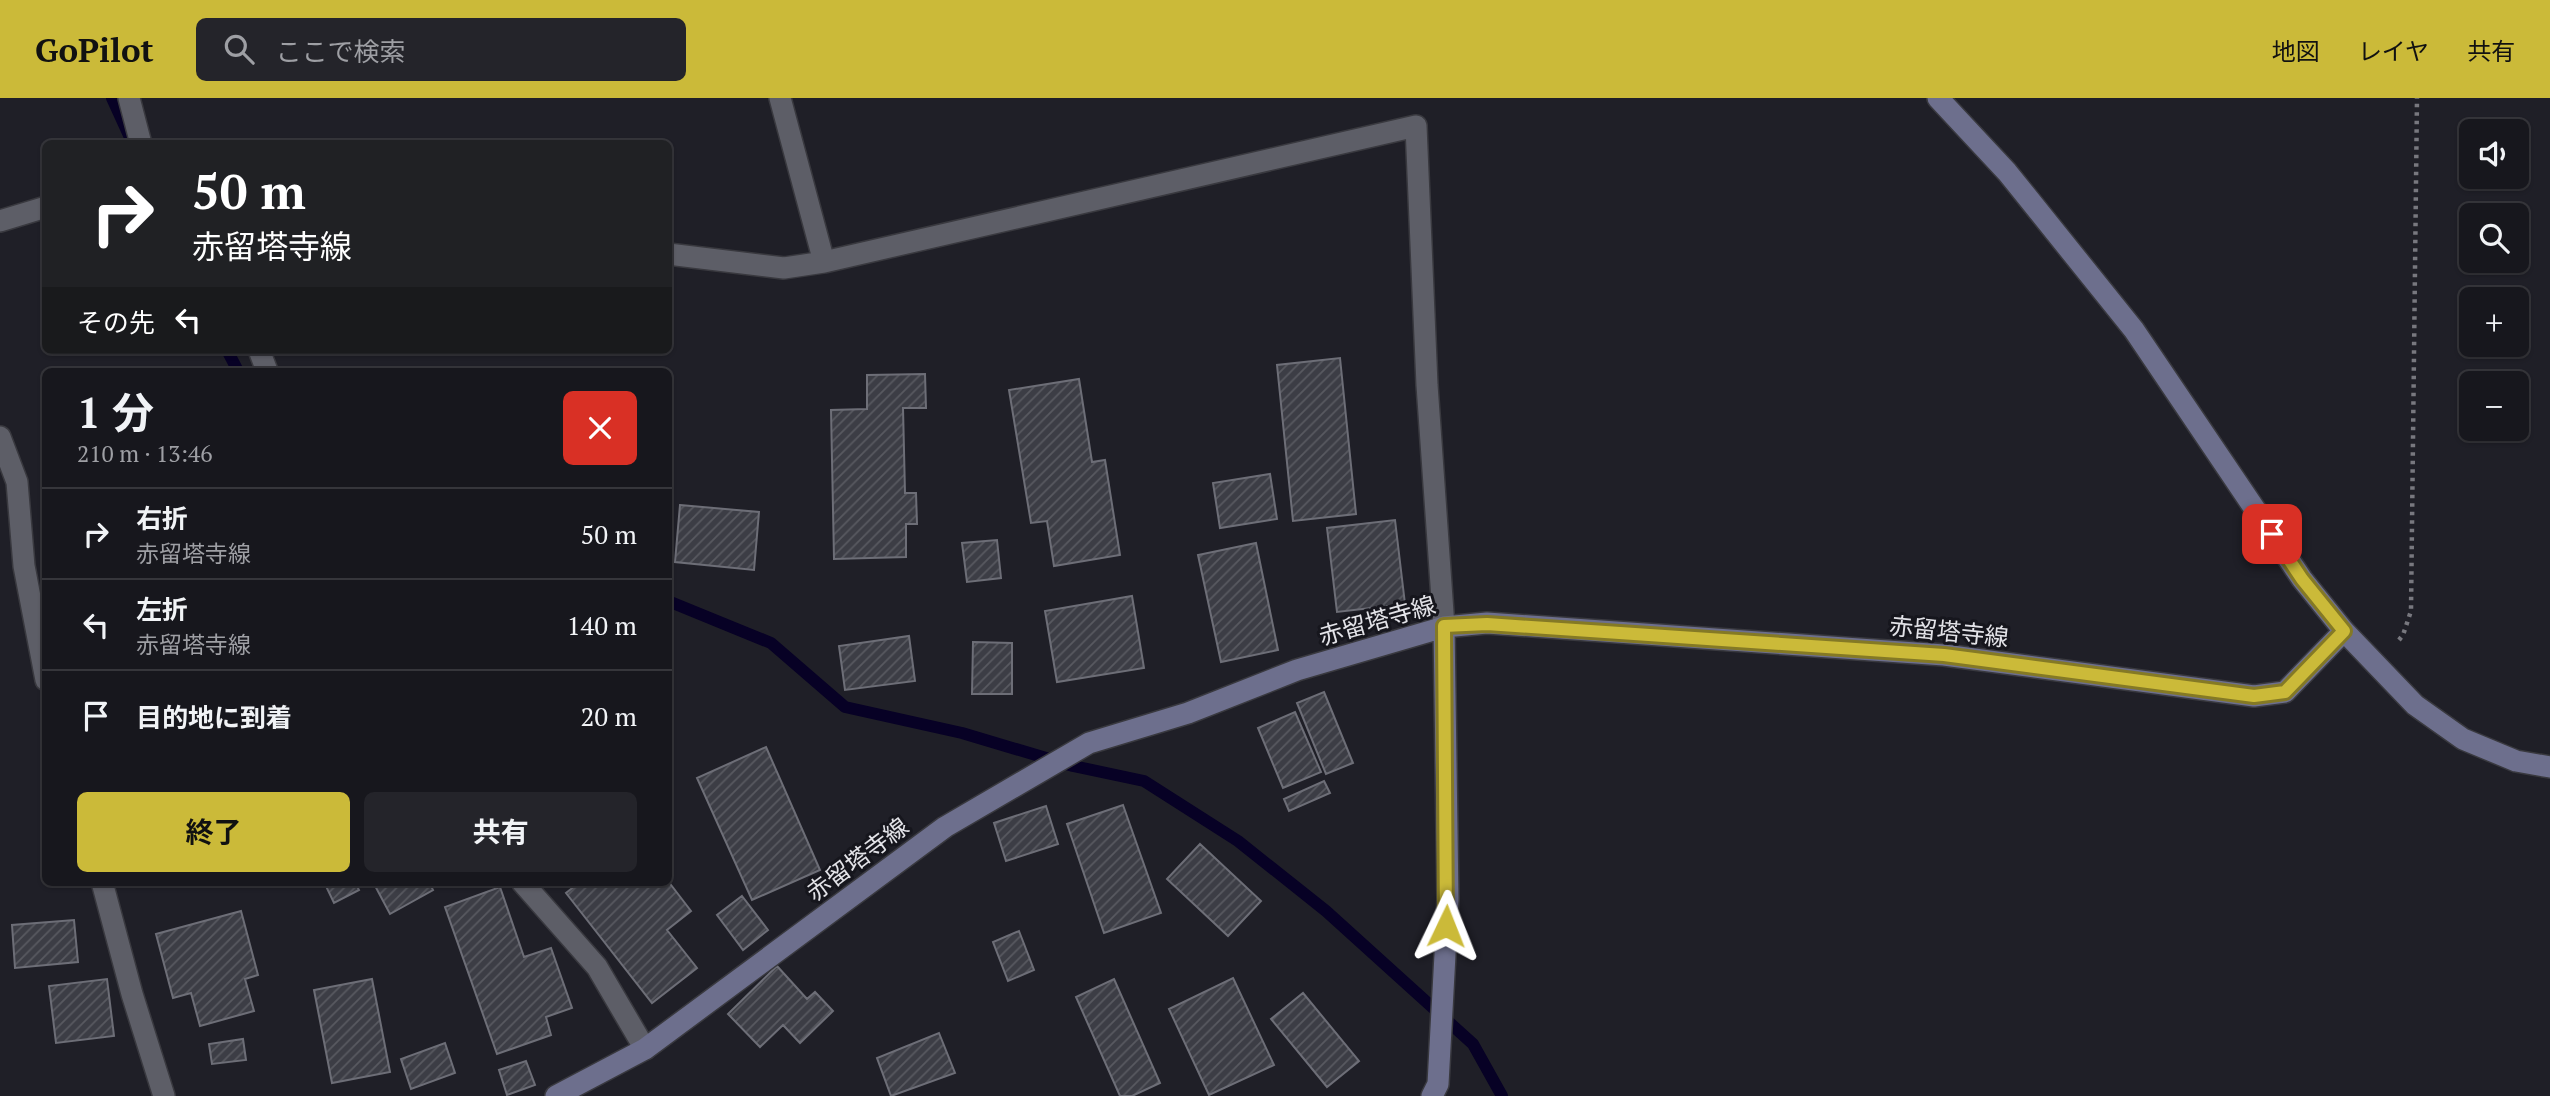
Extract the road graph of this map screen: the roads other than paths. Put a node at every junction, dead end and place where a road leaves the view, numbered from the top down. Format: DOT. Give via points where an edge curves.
graph roads {
  1 [pos="129,98"];
  2 [pos="780,98"];
  3 [pos="1938,98"];
  4 [pos="140,140"];
  5 [pos="42,209"];
  6 [pos="0,221"];
  7 [pos="672,254"];
  8 [pos="824,262"];
  9 [pos="0,437"];
  10 [pos="1444,626"];
  11 [pos="2344,631"];
  12 [pos="42,659"];
  13 [pos="2550,768"];
  14 [pos="103,886"];
  15 [pos="526,886"];
  16 [pos="645,1049"];
  17 [pos="164,1096"];
  18 [pos="556,1096"];
  19 [pos="1432,1096"];
  1 -- 4 [label="street"];
  2 -- 8 [label="street"];
  3 -- 11 [label="main road" via="2007,172 2134,330 2302,579"];
  5 -- 6 [label="street"];
  7 -- 8 [label="street" via="784,268"];
  8 -- 10 [label="street" via="1416,127"];
  9 -- 12 [label="street" via="17,482 24,566"];
  10 -- 11 [label="main road, 赤留塔寺線" via="1487,624 1944,655 2254,696 2285,692"];
  10 -- 16 [label="main road, 赤留塔寺線" via="1297,670 1188,713 1089,743 945,827"];
  10 -- 19 [label="main road" via="1448,900 1438,1084"];
  11 -- 13 [label="main road" via="2415,705 2463,739 2516,761"];
  14 -- 17 [label="street"];
  15 -- 16 [label="street" via="597,967"];
  16 -- 18 [label="main road, 赤留塔寺線"];
}
